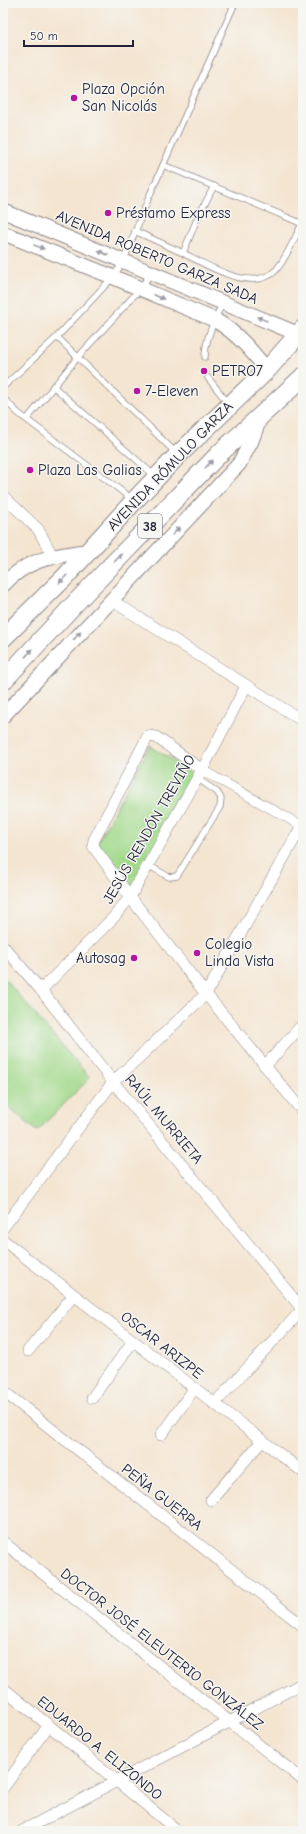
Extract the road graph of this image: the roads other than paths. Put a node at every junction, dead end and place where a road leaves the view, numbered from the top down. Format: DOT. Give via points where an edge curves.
graph roads {
  1 [pos="234,3"];
  2 [pos="301,3"];
  3 [pos="303,14"];
  4 [pos="163,165"];
  5 [pos="214,186"];
  6 [pos="3,210"];
  7 [pos="303,224"];
  8 [pos="135,231"];
  9 [pos="3,233"];
  10 [pos="183,253"];
  11 [pos="123,262"];
  12 [pos="150,274"];
  13 [pos="113,277"];
  14 [pos="141,288"];
  15 [pos="222,303"];
  16 [pos="215,320"];
  17 [pos="300,332"];
  18 [pos="57,337"];
  19 [pos="78,357"];
  20 [pos="205,357"];
  21 [pos="268,370"];
  22 [pos="303,377"];
  23 [pos="208,378"];
  24 [pos="53,386"];
  25 [pos="3,387"];
  26 [pos="3,398"];
  27 [pos="230,405"];
  28 [pos="260,418"];
  29 [pos="27,419"];
  30 [pos="178,455"];
  31 [pos="157,478"];
  32 [pos="3,496"];
  33 [pos="134,500"];
  34 [pos="88,551"];
  35 [pos="53,556"];
  36 [pos="3,585"];
  37 [pos="111,600"];
  38 [pos="3,638"];
  39 [pos="3,681"];
  40 [pos="246,686"];
  41 [pos="3,716"];
  42 [pos="302,717"];
  43 [pos="200,774"];
  44 [pos="302,825"];
  45 [pos="148,865"];
  46 [pos="130,897"];
  47 [pos="3,946"];
  48 [pos="41,990"];
  49 [pos="206,994"];
  50 [pos="303,1024"];
  51 [pos="265,1066"];
  52 [pos="114,1082"];
  53 [pos="303,1112"];
  54 [pos="3,1228"];
  55 [pos="3,1240"];
  56 [pos="73,1296"];
  57 [pos="303,1309"];
  58 [pos="133,1341"];
  59 [pos="28,1350"];
  60 [pos="194,1389"];
  61 [pos="3,1391"];
  62 [pos="92,1398"];
  63 [pos="214,1404"];
  64 [pos="161,1435"];
  65 [pos="262,1440"];
  66 [pos="303,1472"];
  67 [pos="211,1500"];
  68 [pos="3,1542"];
  69 [pos="303,1626"];
  70 [pos="303,1683"];
  71 [pos="3,1688"];
  72 [pos="230,1721"];
  73 [pos="49,1725"];
  74 [pos="303,1780"];
  75 [pos="116,1781"];
  76 [pos="3,1788"];
  77 [pos="22,1831"];
  78 [pos="178,1831"];
  1 -- 4 [label="lane"];
  2 -- 3 [label="lane"];
  4 -- 5 [label="lane"];
  4 -- 8 [label="lane"];
  5 -- 7 [label="lane"];
  5 -- 10 [label="lane"];
  11 -- 6 [label="street, AVENIDA ROBERTO GARZA SADA, one-way"];
  7 -- 10 [label="lane" via="278,268 259,280 250,280 219,270"];
  8 -- 10 [label="lane"];
  8 -- 11 [label="lane"];
  9 -- 13 [label="street, one-way"];
  11 -- 12 [label="street, AVENIDA ROBERTO GARZA SADA"];
  11 -- 13 [label="lane"];
  12 -- 14 [label="lane"];
  12 -- 15 [label="street, AVENIDA ROBERTO GARZA SADA"];
  13 -- 14 [label="street"];
  13 -- 18 [label="lane"];
  14 -- 16 [label="street, one-way"];
  14 -- 19 [label="lane"];
  15 -- 16 [label="lane"];
  17 -- 15 [label="street, AVENIDA ROBERTO GARZA SADA, one-way"];
  16 -- 20 [label="lane"];
  16 -- 21 [label="street" via="230,328"];
  17 -- 21 [label="main road, AVENIDA RÓMULO GARZA / 38"];
  18 -- 19 [label="lane"];
  18 -- 25 [label="lane"];
  19 -- 24 [label="lane"];
  19 -- 30 [label="lane"];
  21 -- 27 [label="main road, AVENIDA RÓMULO GARZA / 38"];
  22 -- 28 [label="main road, AVENIDA RÓMULO GARZA / 38"];
  23 -- 27 [label="lane"];
  24 -- 29 [label="lane"];
  24 -- 31 [label="lane"];
  26 -- 29 [label="lane"];
  27 -- 30 [label="main road, AVENIDA RÓMULO GARZA / 38"];
  37 -- 28 [label="street, AVENIDA RÓMULO GARZA, one-way" via="238,464 252,442"];
  39 -- 28 [label="main road, AVENIDA RÓMULO GARZA / 38, one-way" via="220,453"];
  29 -- 33 [label="lane"];
  30 -- 31 [label="main road, AVENIDA RÓMULO GARZA / 38"];
  31 -- 33 [label="main road, AVENIDA RÓMULO GARZA / 38"];
  32 -- 35 [label="street" via="38,529"];
  33 -- 34 [label="main road, AVENIDA RÓMULO GARZA / 38"];
  34 -- 35 [label="street"];
  34 -- 38 [label="main road, AVENIDA RÓMULO GARZA / 38, one-way"];
  35 -- 36 [label="street" via="25,566"];
  37 -- 40 [label="street"];
  41 -- 37 [label="street, AVENIDA RÓMULO GARZA, one-way"];
  40 -- 42 [label="street"];
  40 -- 43 [label="street, JESÚS RENDÓN TREVIÑO"];
  43 -- 44 [label="street"];
  43 -- 45 [label="street, JESÚS RENDÓN TREVIÑO"];
  43 -- 45 [label="lane" via="221,798 220,807 177,876 169,877"];
  43 -- 46 [label="street" via="156,736 150,735 146,739 93,844"];
  44 -- 49 [label="street"];
  45 -- 46 [label="street, JESÚS RENDÓN TREVIÑO"];
  46 -- 48 [label="street, JESÚS RENDÓN TREVIÑO" via="113,918"];
  46 -- 49 [label="street"];
  47 -- 48 [label="street, RAÚL MURRIETA"];
  48 -- 52 [label="street, RAÚL MURRIETA"];
  49 -- 51 [label="street"];
  49 -- 52 [label="street"];
  50 -- 51 [label="street"];
  51 -- 53 [label="street"];
  52 -- 54 [label="street"];
  52 -- 57 [label="street, RAÚL MURRIETA"];
  55 -- 56 [label="street, OSCAR ARIZPE"];
  56 -- 58 [label="street, OSCAR ARIZPE"];
  56 -- 59 [label="street"];
  57 -- 63 [label="street"];
  58 -- 60 [label="street, OSCAR ARIZPE"];
  58 -- 62 [label="street"];
  60 -- 63 [label="street, OSCAR ARIZPE"];
  60 -- 64 [label="street"];
  61 -- 69 [label="street, PEÑA GUERRA"];
  63 -- 65 [label="street, OSCAR ARIZPE"];
  65 -- 66 [label="street, OSCAR ARIZPE"];
  65 -- 67 [label="street"];
  68 -- 72 [label="street, DOCTOR JOSÉ ELEUTERIO GONZÁLEZ"];
  70 -- 72 [label="street"];
  71 -- 73 [label="street, EDUARDO A. ELIZONDO"];
  72 -- 74 [label="street, DOCTOR JOSÉ ELEUTERIO GONZÁLEZ"];
  72 -- 75 [label="street"];
  73 -- 75 [label="street, EDUARDO A. ELIZONDO"];
  73 -- 76 [label="street"];
  75 -- 77 [label="street"];
  75 -- 78 [label="street, EDUARDO A. ELIZONDO"];
}
